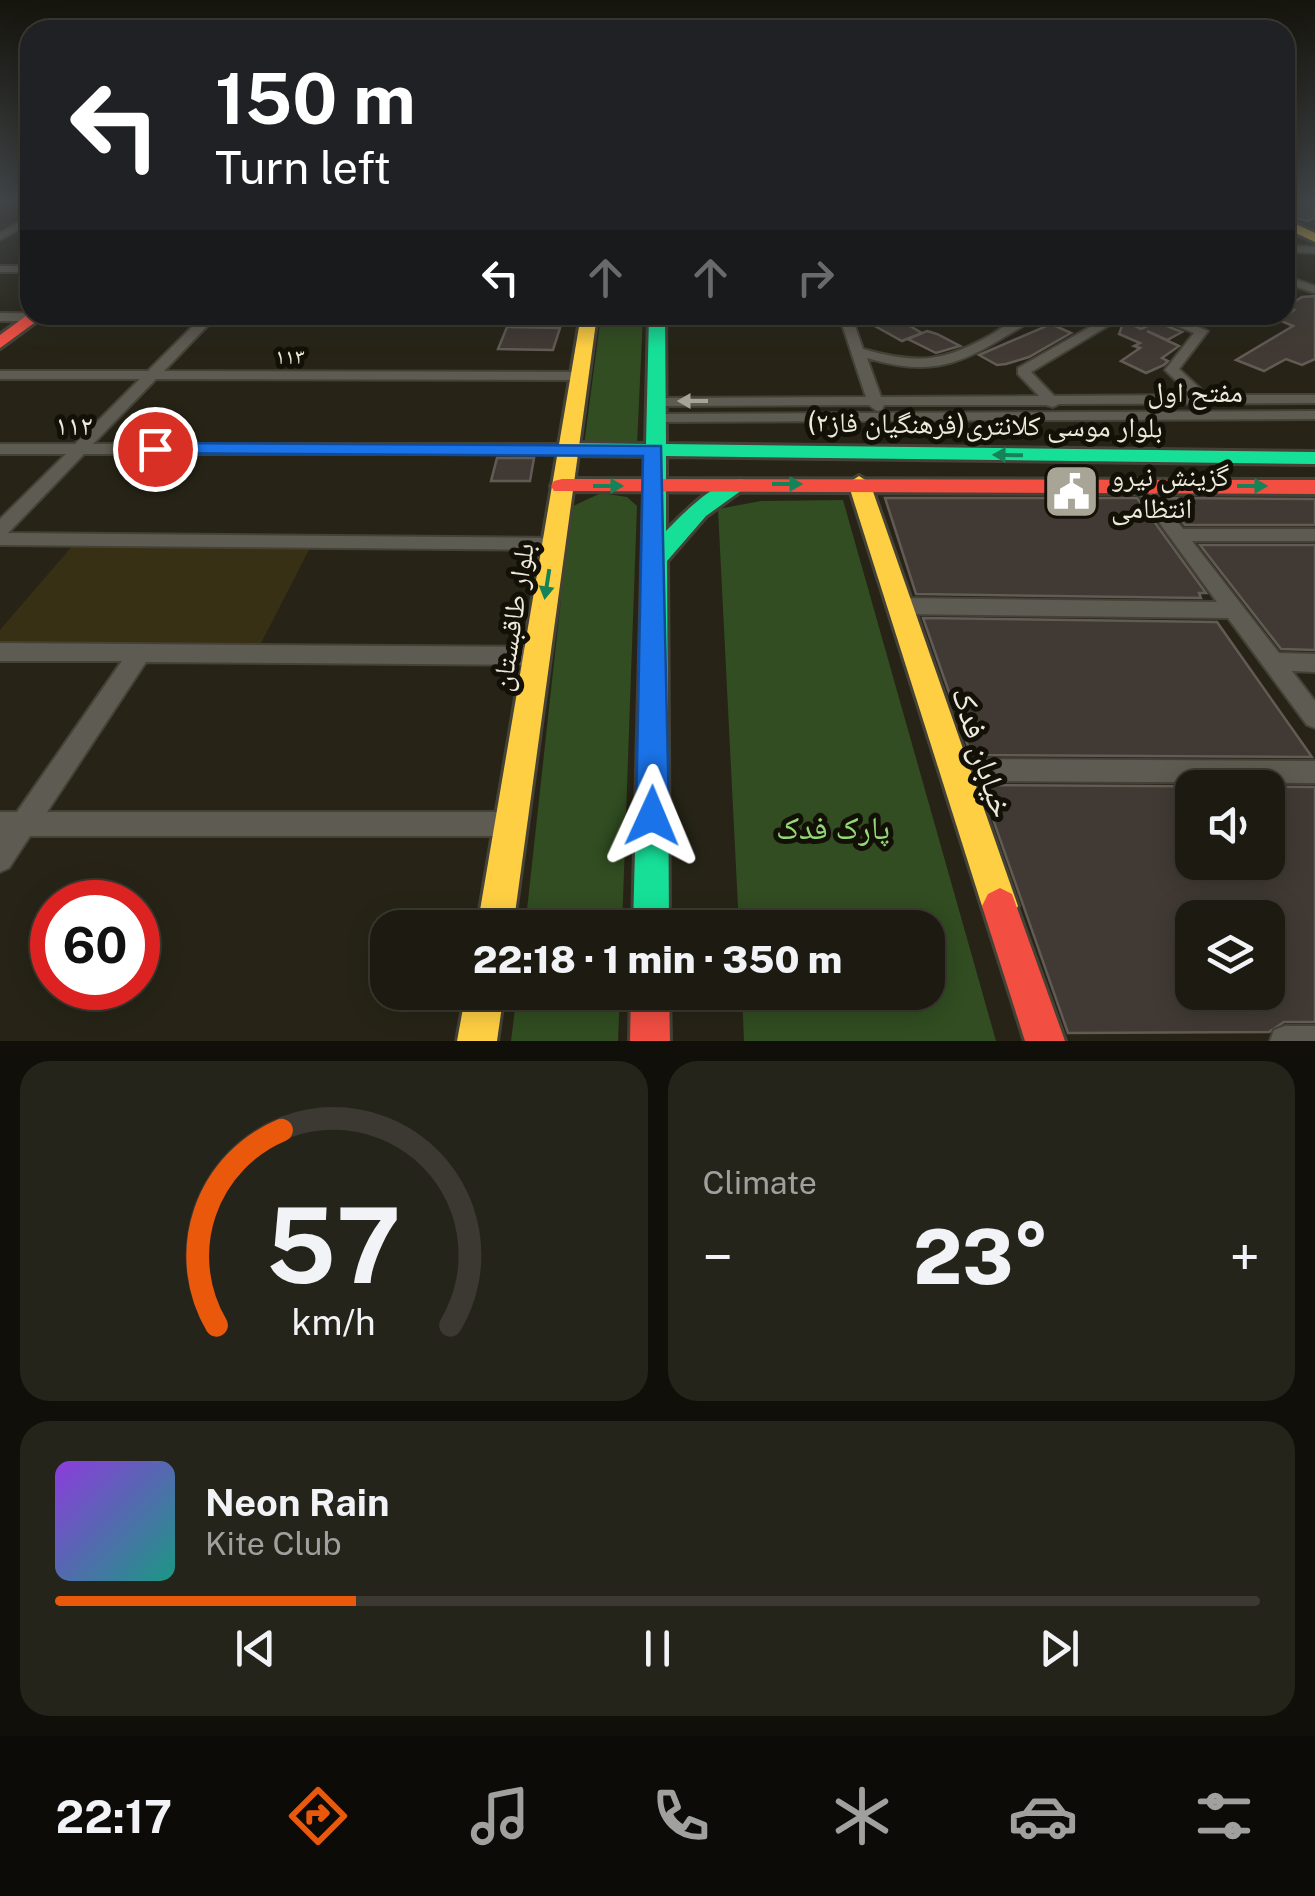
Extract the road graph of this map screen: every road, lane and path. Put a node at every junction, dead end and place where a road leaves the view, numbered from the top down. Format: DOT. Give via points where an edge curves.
graph roads {
  1 [pos="24,325"];
  2 [pos="201,325"];
  3 [pos="587,325"];
  4 [pos="656,325"];
  5 [pos="849,325"];
  6 [pos="1014,325"];
  7 [pos="1103,325"];
  8 [pos="1183,325"];
  9 [pos="0,343"];
  10 [pos="857,351"];
  11 [pos="0,375"];
  12 [pos="152,376"];
  13 [pos="580,376"];
  14 [pos="1315,398"];
  15 [pos="1203,399"];
  16 [pos="874,400"];
  17 [pos="1051,400"];
  18 [pos="656,410"];
  19 [pos="1315,415"];
  20 [pos="1060,416"];
  21 [pos="1219,416"];
  22 [pos="881,417"];
  23 [pos="0,449"];
  24 [pos="80,449"];
  25 [pos="568,449"];
  26 [pos="654,450"];
  27 [pos="688,451"];
  28 [pos="1315,458"];
  29 [pos="860,483"];
  30 [pos="742,484"];
  31 [pos="1140,485"];
  32 [pos="562,486"];
  33 [pos="654,486"];
  34 [pos="684,486"];
  35 [pos="1315,486"];
  36 [pos="0,530"];
  37 [pos="1177,535"];
  38 [pos="1315,535"];
  39 [pos="0,539"];
  40 [pos="554,544"];
  41 [pos="656,557"];
  42 [pos="900,606"];
  43 [pos="1232,610"];
  44 [pos="0,652"];
  45 [pos="140,653"];
  46 [pos="536,656"];
  47 [pos="1272,662"];
  48 [pos="1315,663"];
  49 [pos="1315,718"];
  50 [pos="954,770"];
  51 [pos="1315,772"];
  52 [pos="12,824"];
  53 [pos="511,824"];
  54 [pos="0,859"];
  55 [pos="498,910"];
  56 [pos="651,910"];
  57 [pos="482,1010"];
  58 [pos="650,1010"];
  59 [pos="477,1041"];
  60 [pos="650,1041"];
  61 [pos="1045,1041"];
  62 [pos="1285,1041"];
  63 [pos="1315,1041"];
  1 -- 9 [label="main road"];
  2 -- 12 [label="street"];
  3 -- 13 [label="main road, بلوار طاقبستان"];
  4 -- 18 [label="main road"];
  5 -- 10 [label="street"];
  6 -- 10 [label="street" via="946,363 907,367"];
  7 -- 17 [label="street" via="1024,371"];
  8 -- 15 [label="street" via="1202,332 1172,370"];
  10 -- 16 [label="street"];
  11 -- 12 [label="street, ۱۱۳"];
  12 -- 13 [label="street, ۱۱۳"];
  12 -- 24 [label="street"];
  13 -- 25 [label="main road, بلوار طاقبستان"];
  14 -- 15 [label="street, مفتح اول"];
  15 -- 17 [label="street, مفتح اول"];
  15 -- 21 [label="street"];
  16 -- 17 [label="street, مفتح اول"];
  16 -- 18 [label="street, مفتح اول, one-way"];
  16 -- 22 [label="street"];
  17 -- 20 [label="street"];
  18 -- 22 [label="street, مفتح اول"];
  18 -- 26 [label="main road"];
  19 -- 21 [label="street, مفتح اول"];
  20 -- 21 [label="street, مفتح اول"];
  20 -- 22 [label="street, مفتح اول"];
  23 -- 24 [label="street, ۱۱۲"];
  24 -- 25 [label="street, ۱۱۲"];
  24 -- 36 [label="street"];
  25 -- 26 [label="main road, بلوار موسی کلانتری(فرهنگیان فاز۲)"];
  25 -- 32 [label="main road, بلوار طاقبستان"];
  26 -- 27 [label="main road, بلوار موسی کلانتری(فرهنگیان فاز۲)"];
  26 -- 33 [label="main road"];
  28 -- 27 [label="main road, بلوار موسی کلانتری(فرهنگیان فاز۲), one-way"];
  27 -- 34 [label="main road" via="676,466"];
  30 -- 29 [label="main road, one-way"];
  29 -- 31 [label="main road"];
  29 -- 42 [label="main road, خیابان فدک"];
  30 -- 34 [label="main road"];
  30 -- 41 [label="main road" via="698,511"];
  31 -- 35 [label="main road, one-way"];
  31 -- 37 [label="street"];
  32 -- 33 [label="main road, one-way"];
  32 -- 40 [label="main road, بلوار طاقبستان"];
  33 -- 34 [label="main road"];
  33 -- 41 [label="main road"];
  37 -- 38 [label="street"];
  37 -- 43 [label="street"];
  39 -- 40 [label="street"];
  40 -- 46 [label="main road, بلوار طاقبستان, one-way"];
  41 -- 56 [label="main road"];
  42 -- 43 [label="street"];
  42 -- 50 [label="main road, خیابان فدک"];
  43 -- 47 [label="street"];
  44 -- 45 [label="street"];
  45 -- 46 [label="street"];
  45 -- 52 [label="street"];
  46 -- 53 [label="main road, بلوار طاقبستان"];
  47 -- 48 [label="street"];
  47 -- 49 [label="street"];
  50 -- 51 [label="street"];
  50 -- 61 [label="main road, خیابان فدک"];
  52 -- 53 [label="street"];
  52 -- 54 [label="street"];
  53 -- 55 [label="main road, بلوار طاقبستان"];
  57 -- 59 [label="main road"];
  58 -- 60 [label="main road"];
  62 -- 63 [label="street"];
}
